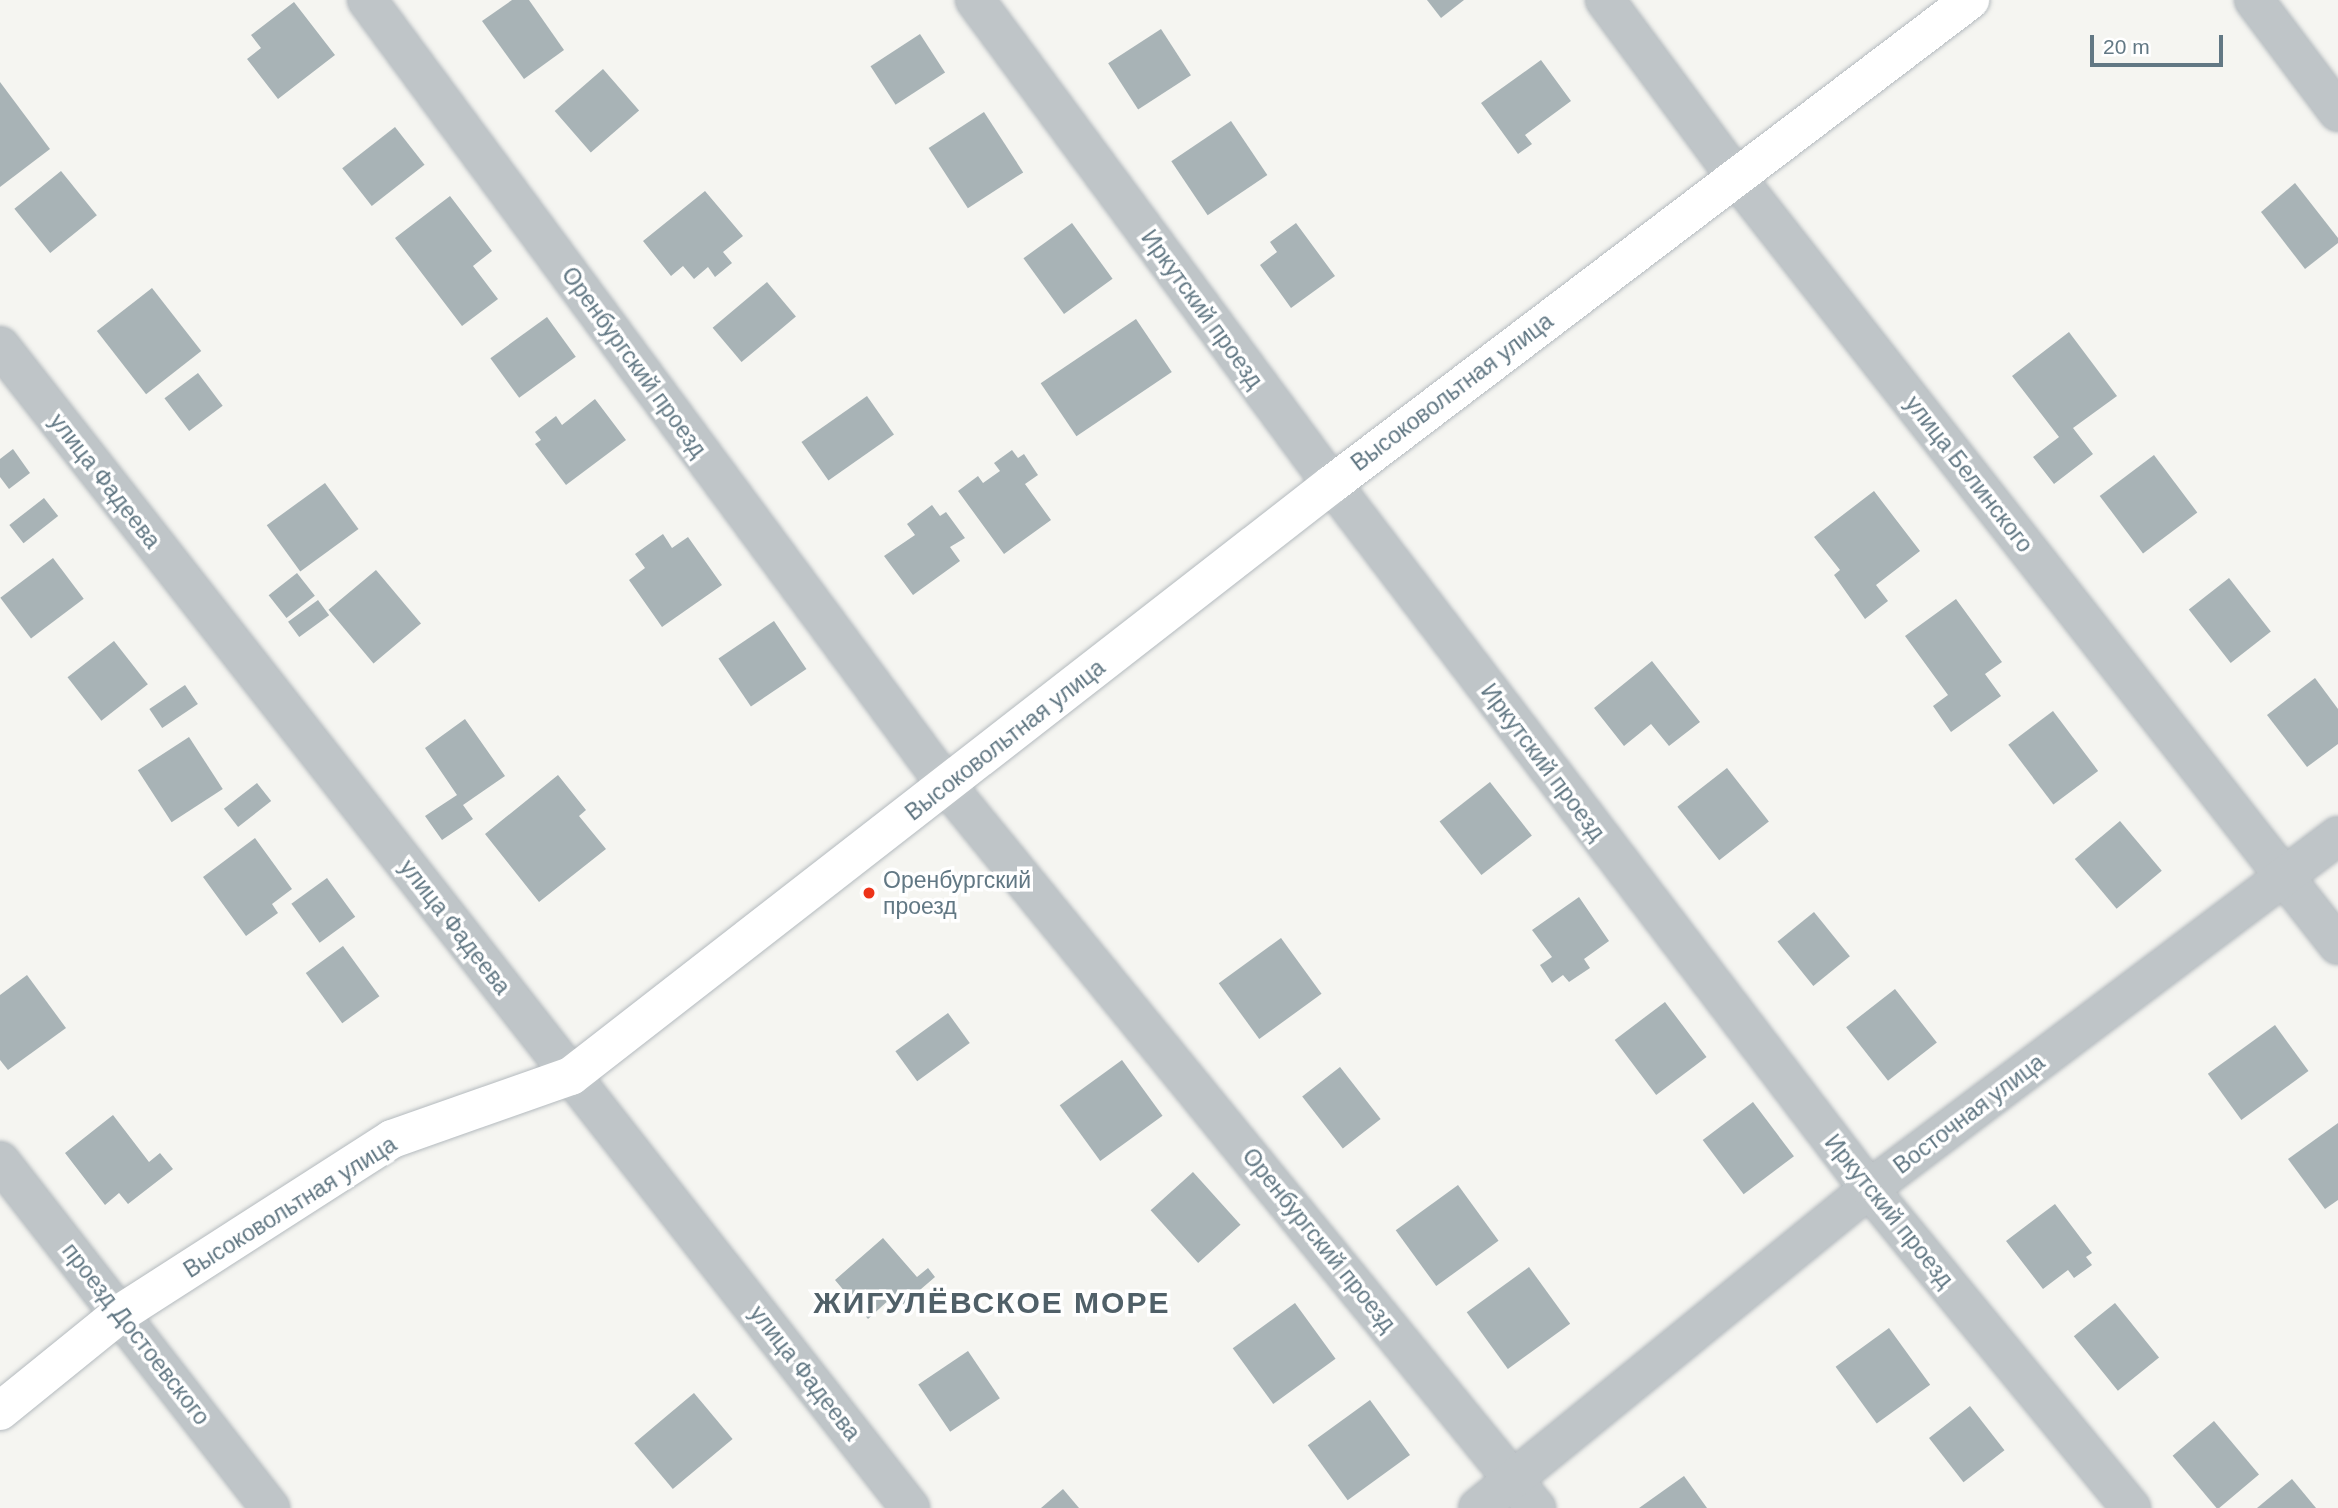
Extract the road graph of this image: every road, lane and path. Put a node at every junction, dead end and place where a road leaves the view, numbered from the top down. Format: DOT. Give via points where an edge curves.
graph roads {
  1 [pos="367,0"];
  2 [pos="975,0"];
  3 [pos="1605,0"];
  4 [pos="1970,0"];
  5 [pos="2254,0"];
  6 [pos="2338,112"];
  7 [pos="1735,176"];
  8 [pos="0,346"];
  9 [pos="1332,484"];
  10 [pos="947,786"];
  11 [pos="2338,836"];
  12 [pos="2286,877"];
  13 [pos="2338,945"];
  14 [pos="571,1076"];
  15 [pos="0,1161"];
  16 [pos="1869,1189"];
  17 [pos="121,1313"];
  18 [pos="0,1411"];
  19 [pos="1525,1493"];
  20 [pos="270,1508"];
  21 [pos="910,1508"];
  22 [pos="1478,1508"];
  23 [pos="2132,1508"];
  1 -- 10 [label="street, Оренбургский проезд"];
  2 -- 9 [label="street, Иркутский проезд"];
  3 -- 7 [label="street, улица Белинского"];
  4 -- 7 [label="street, Высоковольтная улица"];
  5 -- 6 [label="street"];
  7 -- 9 [label="street, Высоковольтная улица"];
  7 -- 12 [label="street, улица Белинского"];
  8 -- 14 [label="street, улица Фадеева"];
  9 -- 10 [label="street, Высоковольтная улица"];
  9 -- 16 [label="street, Иркутский проезд"];
  10 -- 14 [label="street, Высоковольтная улица"];
  10 -- 19 [label="street, Оренбургский проезд"];
  11 -- 12 [label="street, Восточная улица"];
  12 -- 13 [label="street, улица Белинского"];
  12 -- 16 [label="street, Восточная улица"];
  14 -- 17 [label="street, Высоковольтная улица" via="392,1139"];
  14 -- 21 [label="street, улица Фадеева"];
  15 -- 17 [label="street, проезд Достоевского"];
  16 -- 19 [label="street, Восточная улица"];
  16 -- 23 [label="street, Иркутский проезд"];
  17 -- 18 [label="street, Высоковольтная улица"];
  17 -- 20 [label="street, проезд Достоевского"];
  19 -- 22 [label="street, Восточная улица"];
}
